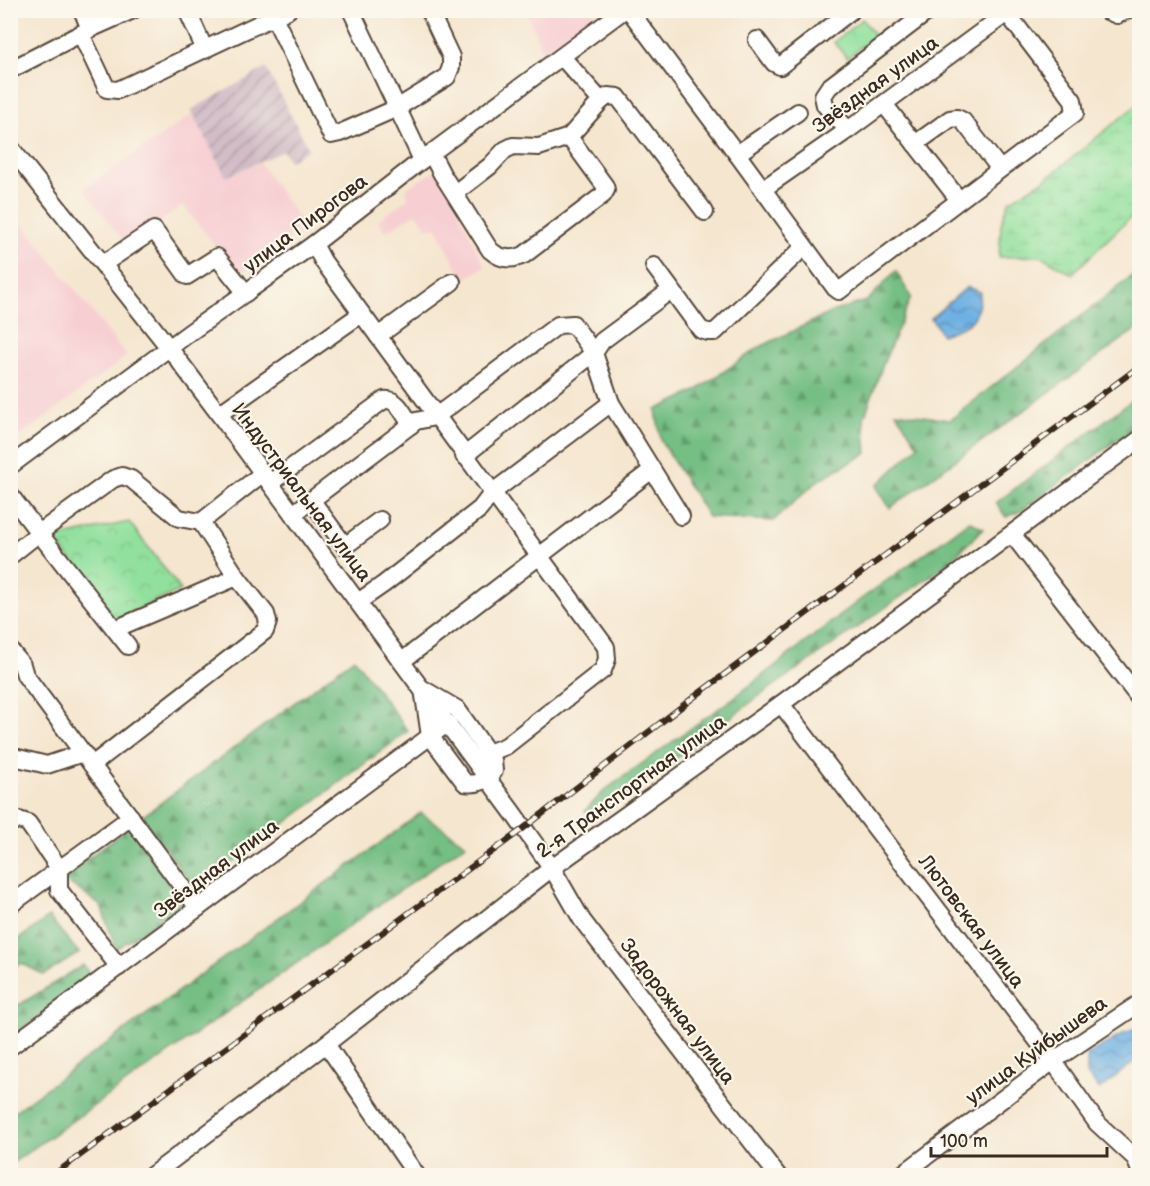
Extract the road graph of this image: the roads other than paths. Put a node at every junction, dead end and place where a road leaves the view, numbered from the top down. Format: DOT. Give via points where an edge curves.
graph roads {
  1 [pos="82,10"];
  2 [pos="133,10"];
  3 [pos="187,10"];
  4 [pos="351,10"];
  5 [pos="429,10"];
  6 [pos="624,10"];
  7 [pos="629,10"];
  8 [pos="852,10"];
  9 [pos="930,10"];
  10 [pos="1105,10"];
  11 [pos="1127,10"];
  12 [pos="1009,12"];
  13 [pos="281,14"];
  14 [pos="113,15"];
  15 [pos="86,31"];
  16 [pos="758,40"];
  17 [pos="205,50"];
  18 [pos="562,57"];
  19 [pos="10,70"];
  20 [pos="601,101"];
  21 [pos="884,104"];
  22 [pos="397,108"];
  23 [pos="798,112"];
  24 [pos="848,130"];
  25 [pos="569,137"];
  26 [pos="915,144"];
  27 [pos="10,147"];
  28 [pos="737,154"];
  29 [pos="427,157"];
  30 [pos="1000,169"];
  31 [pos="763,189"];
  32 [pos="455,193"];
  33 [pos="959,200"];
  34 [pos="705,212"];
  35 [pos="314,244"];
  36 [pos="804,247"];
  37 [pos="103,264"];
  38 [pos="654,266"];
  39 [pos="452,282"];
  40 [pos="671,290"];
  41 [pos="246,293"];
  42 [pos="362,314"];
  43 [pos="378,336"];
  44 [pos="170,348"];
  45 [pos="594,352"];
  46 [pos="611,403"];
  47 [pos="219,414"];
  48 [pos="435,417"];
  49 [pos="411,425"];
  50 [pos="1140,439"];
  51 [pos="464,456"];
  52 [pos="10,466"];
  53 [pos="652,470"];
  54 [pos="266,478"];
  55 [pos="493,492"];
  56 [pos="10,495"];
  57 [pos="312,501"];
  58 [pos="293,514"];
  59 [pos="681,516"];
  60 [pos="380,520"];
  61 [pos="201,522"];
  62 [pos="39,534"];
  63 [pos="1012,534"];
  64 [pos="10,556"];
  65 [pos="539,556"];
  66 [pos="237,578"];
  67 [pos="358,602"];
  68 [pos="114,629"];
  69 [pos="128,646"];
  70 [pos="10,650"];
  71 [pos="402,661"];
  72 [pos="423,689"];
  73 [pos="1140,699"];
  74 [pos="781,704"];
  75 [pos="448,723"];
  76 [pos="430,736"];
  77 [pos="10,756"];
  78 [pos="482,757"];
  79 [pos="87,759"];
  80 [pos="488,778"];
  81 [pos="131,818"];
  82 [pos="10,822"];
  83 [pos="59,868"];
  84 [pos="552,868"];
  85 [pos="10,905"];
  86 [pos="198,908"];
  87 [pos="119,967"];
  88 [pos="1140,1003"];
  89 [pos="326,1044"];
  90 [pos="10,1047"];
  91 [pos="1053,1061"];
  92 [pos="1135,1155"];
  93 [pos="152,1176"];
  94 [pos="417,1176"];
  95 [pos="778,1176"];
  96 [pos="900,1176"];
  1 -- 15 [label="street"];
  2 -- 14 [label="street"];
  3 -- 17 [label="street"];
  4 -- 22 [label="street"];
  5 -- 22 [label="street" via="451,57 451,67 447,77"];
  6 -- 18 [label="street, улица Пирогова"];
  7 -- 28 [label="street"];
  8 -- 16 [label="street" via="780,66"];
  9 -- 24 [label="street" via="829,87 823,96 825,105"];
  10 -- 11 [label="street" via="1117,15"];
  12 -- 21 [label="street, Звёздная улица"];
  12 -- 30 [label="street" via="1073,100 1075,113"];
  13 -- 17 [label="street"];
  13 -- 22 [label="street" via="331,135"];
  14 -- 15 [label="street"];
  15 -- 17 [label="street" via="107,89 111,90"];
  15 -- 19 [label="street"];
  18 -- 20 [label="street"];
  18 -- 29 [label="street, улица Пирогова"];
  20 -- 25 [label="street"];
  20 -- 34 [label="street" via="608,96 618,97"];
  21 -- 24 [label="street, Звёздная улица"];
  21 -- 26 [label="street"];
  22 -- 29 [label="street"];
  23 -- 28 [label="street"];
  24 -- 31 [label="street, Звёздная улица"];
  25 -- 32 [label="street" via="539,147 513,146"];
  25 -- 32 [label="street" via="606,190 524,255 512,259 490,250"];
  26 -- 30 [label="street" via="957,118"];
  26 -- 33 [label="street"];
  27 -- 37 [label="street, Индустриальная улица"];
  28 -- 31 [label="street"];
  29 -- 32 [label="street"];
  29 -- 35 [label="street, улица Пирогова"];
  30 -- 33 [label="street"];
  31 -- 36 [label="street"];
  33 -- 36 [label="street" via="839,291"];
  35 -- 41 [label="street, улица Пирогова"];
  35 -- 42 [label="street"];
  36 -- 40 [label="street" via="715,332 701,330"];
  37 -- 41 [label="street" via="154,230 188,276 217,256"];
  37 -- 44 [label="street, Индустриальная улица"];
  38 -- 40 [label="street"];
  39 -- 43 [label="street"];
  40 -- 45 [label="street" via="602,341"];
  41 -- 44 [label="street, улица Пирогова"];
  42 -- 43 [label="street"];
  42 -- 47 [label="street"];
  43 -- 48 [label="street"];
  44 -- 47 [label="street, Индустриальная улица"];
  44 -- 52 [label="street, улица Пирогова"];
  45 -- 46 [label="street"];
  45 -- 48 [label="street" via="573,324 558,326"];
  45 -- 51 [label="street"];
  46 -- 53 [label="street"];
  46 -- 55 [label="street"];
  47 -- 54 [label="street, Индустриальная улица"];
  48 -- 49 [label="street"];
  48 -- 51 [label="street"];
  49 -- 54 [label="street" via="395,402 384,400"];
  49 -- 57 [label="street"];
  50 -- 63 [label="street, 2-я Транспортная улица"];
  51 -- 55 [label="street"];
  53 -- 59 [label="street"];
  53 -- 65 [label="street"];
  54 -- 58 [label="street, Индустриальная улица"];
  54 -- 61 [label="street"];
  55 -- 65 [label="street"];
  55 -- 67 [label="street" via="480,509"];
  56 -- 62 [label="street"];
  57 -- 58 [label="street"];
  57 -- 60 [label="street" via="345,546"];
  58 -- 67 [label="street, Индустриальная улица"];
  61 -- 62 [label="street" via="179,518 122,476 113,478"];
  61 -- 66 [label="street"];
  62 -- 64 [label="street"];
  62 -- 68 [label="street"];
  63 -- 73 [label="street"];
  63 -- 74 [label="street, 2-я Транспортная улица"];
  65 -- 71 [label="street"];
  65 -- 78 [label="street" via="606,647 607,659 603,670 506,746"];
  66 -- 68 [label="street"];
  66 -- 79 [label="street" via="266,614 265,631"];
  67 -- 71 [label="street, Индустриальная улица"];
  68 -- 69 [label="street"];
  70 -- 79 [label="street"];
  71 -- 72 [label="street, Индустриальная улица"];
  72 -- 75 [label="street, Индустриальная улица"];
  72 -- 76 [label="street"];
  72 -- 78 [label="street" via="456,709"];
  74 -- 84 [label="street, 2-я Транспортная улица"];
  74 -- 91 [label="street, Лютовская улица"];
  75 -- 76 [label="street, Звёздная улица"];
  75 -- 78 [label="street, Индустриальная улица"];
  76 -- 80 [label="street" via="465,783 475,784"];
  76 -- 86 [label="street, Звёздная улица"];
  77 -- 79 [label="street" via="47,765"];
  78 -- 80 [label="street, Индустриальная улица"];
  79 -- 81 [label="street"];
  80 -- 84 [label="street, Индустриальная улица"];
  81 -- 83 [label="street"];
  81 -- 86 [label="street"];
  82 -- 83 [label="street" via="28,823"];
  83 -- 85 [label="street"];
  83 -- 87 [label="street" via="59,890"];
  84 -- 89 [label="street, 2-я Транспортная улица"];
  84 -- 95 [label="street, Задорожная улица" via="582,920"];
  86 -- 87 [label="street, Звёздная улица"];
  87 -- 90 [label="street, Звёздная улица"];
  88 -- 91 [label="street, улица Куйбышева"];
  89 -- 93 [label="street, 2-я Транспортная улица"];
  89 -- 94 [label="street"];
  91 -- 92 [label="street, Лютовская улица" via="1097,1123"];
  91 -- 96 [label="street, улица Куйбышева"];
}
